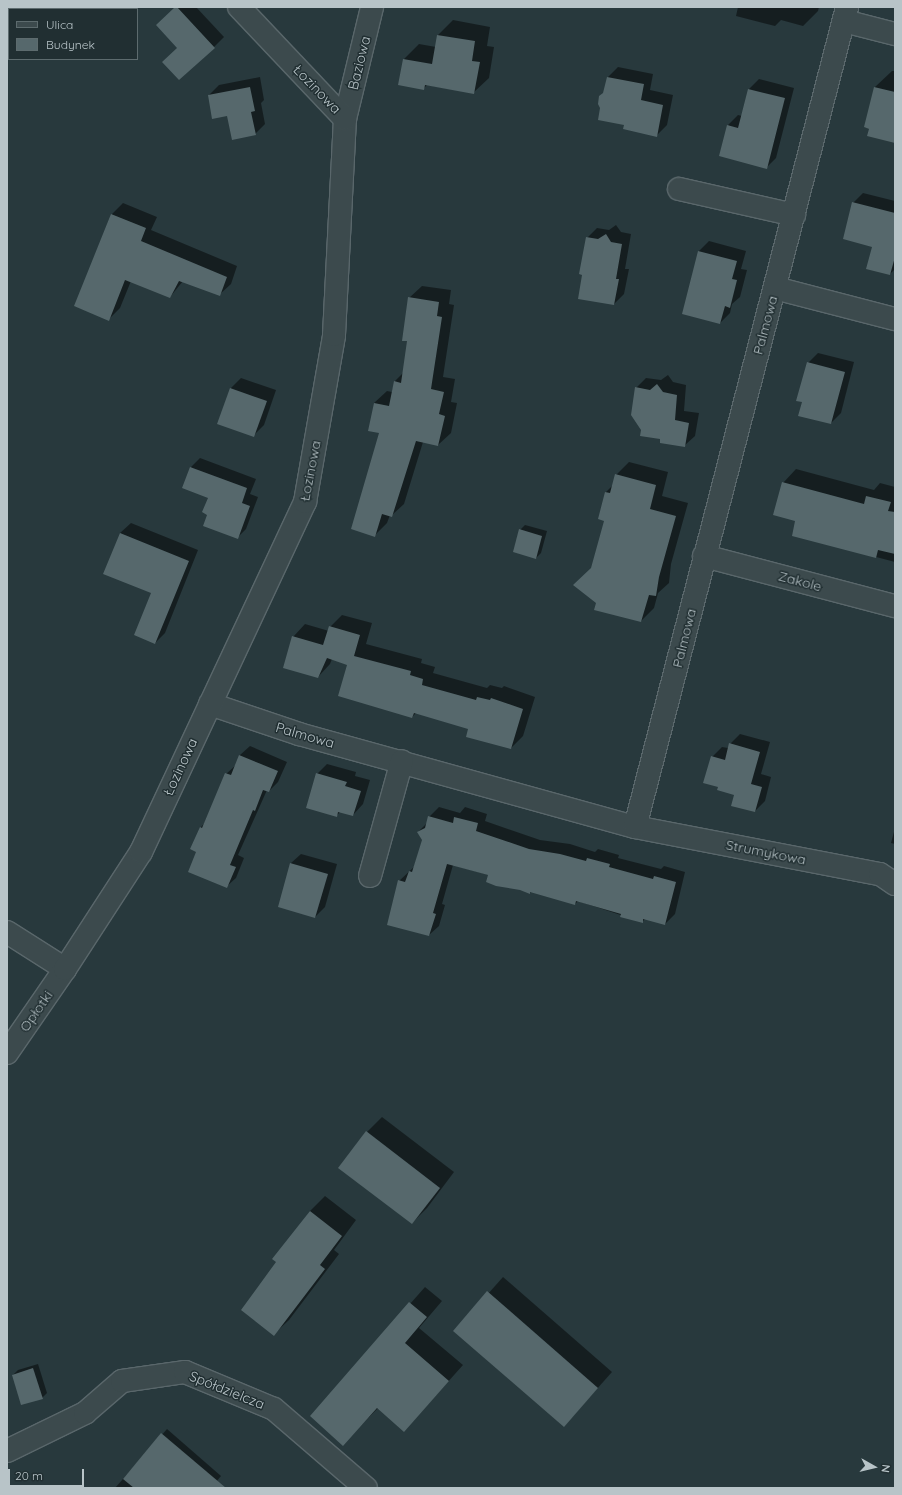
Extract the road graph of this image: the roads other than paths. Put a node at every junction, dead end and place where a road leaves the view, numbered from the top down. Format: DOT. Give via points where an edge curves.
graph roads {
  1 [pos="239,7"];
  2 [pos="372,7"];
  3 [pos="846,14"];
  4 [pos="895,34"];
  5 [pos="346,119"];
  6 [pos="679,188"];
  7 [pos="794,215"];
  8 [pos="775,288"];
  9 [pos="895,319"];
  10 [pos="704,556"];
  11 [pos="895,606"];
  12 [pos="210,704"];
  13 [pos="402,761"];
  14 [pos="635,827"];
  15 [pos="370,876"];
  16 [pos="895,884"];
  17 [pos="7,932"];
  18 [pos="66,969"];
  19 [pos="7,1054"];
  20 [pos="7,1451"];
  21 [pos="366,1488"];
  1 -- 5 [label="street, Łozinowa"];
  2 -- 5 [label="street, Baziowa"];
  3 -- 4 [label="street"];
  3 -- 7 [label="street, Palmowa"];
  5 -- 12 [label="street, Łozinowa" via="334,336 305,502"];
  6 -- 7 [label="street"];
  7 -- 8 [label="street, Palmowa"];
  8 -- 9 [label="street"];
  8 -- 10 [label="street, Palmowa"];
  10 -- 11 [label="street, Zakole"];
  10 -- 14 [label="street, Palmowa"];
  12 -- 13 [label="street, Palmowa" via="299,734"];
  12 -- 18 [label="street, Łozinowa" via="141,852"];
  13 -- 14 [label="street, Palmowa"];
  13 -- 15 [label="street"];
  14 -- 16 [label="street, Strumykowa" via="880,874"];
  17 -- 18 [label="street"];
  18 -- 19 [label="street, Opłotki"];
  20 -- 21 [label="street, Spółdzielcza" via="85,1413 122,1381 185,1372 274,1409"];
}
